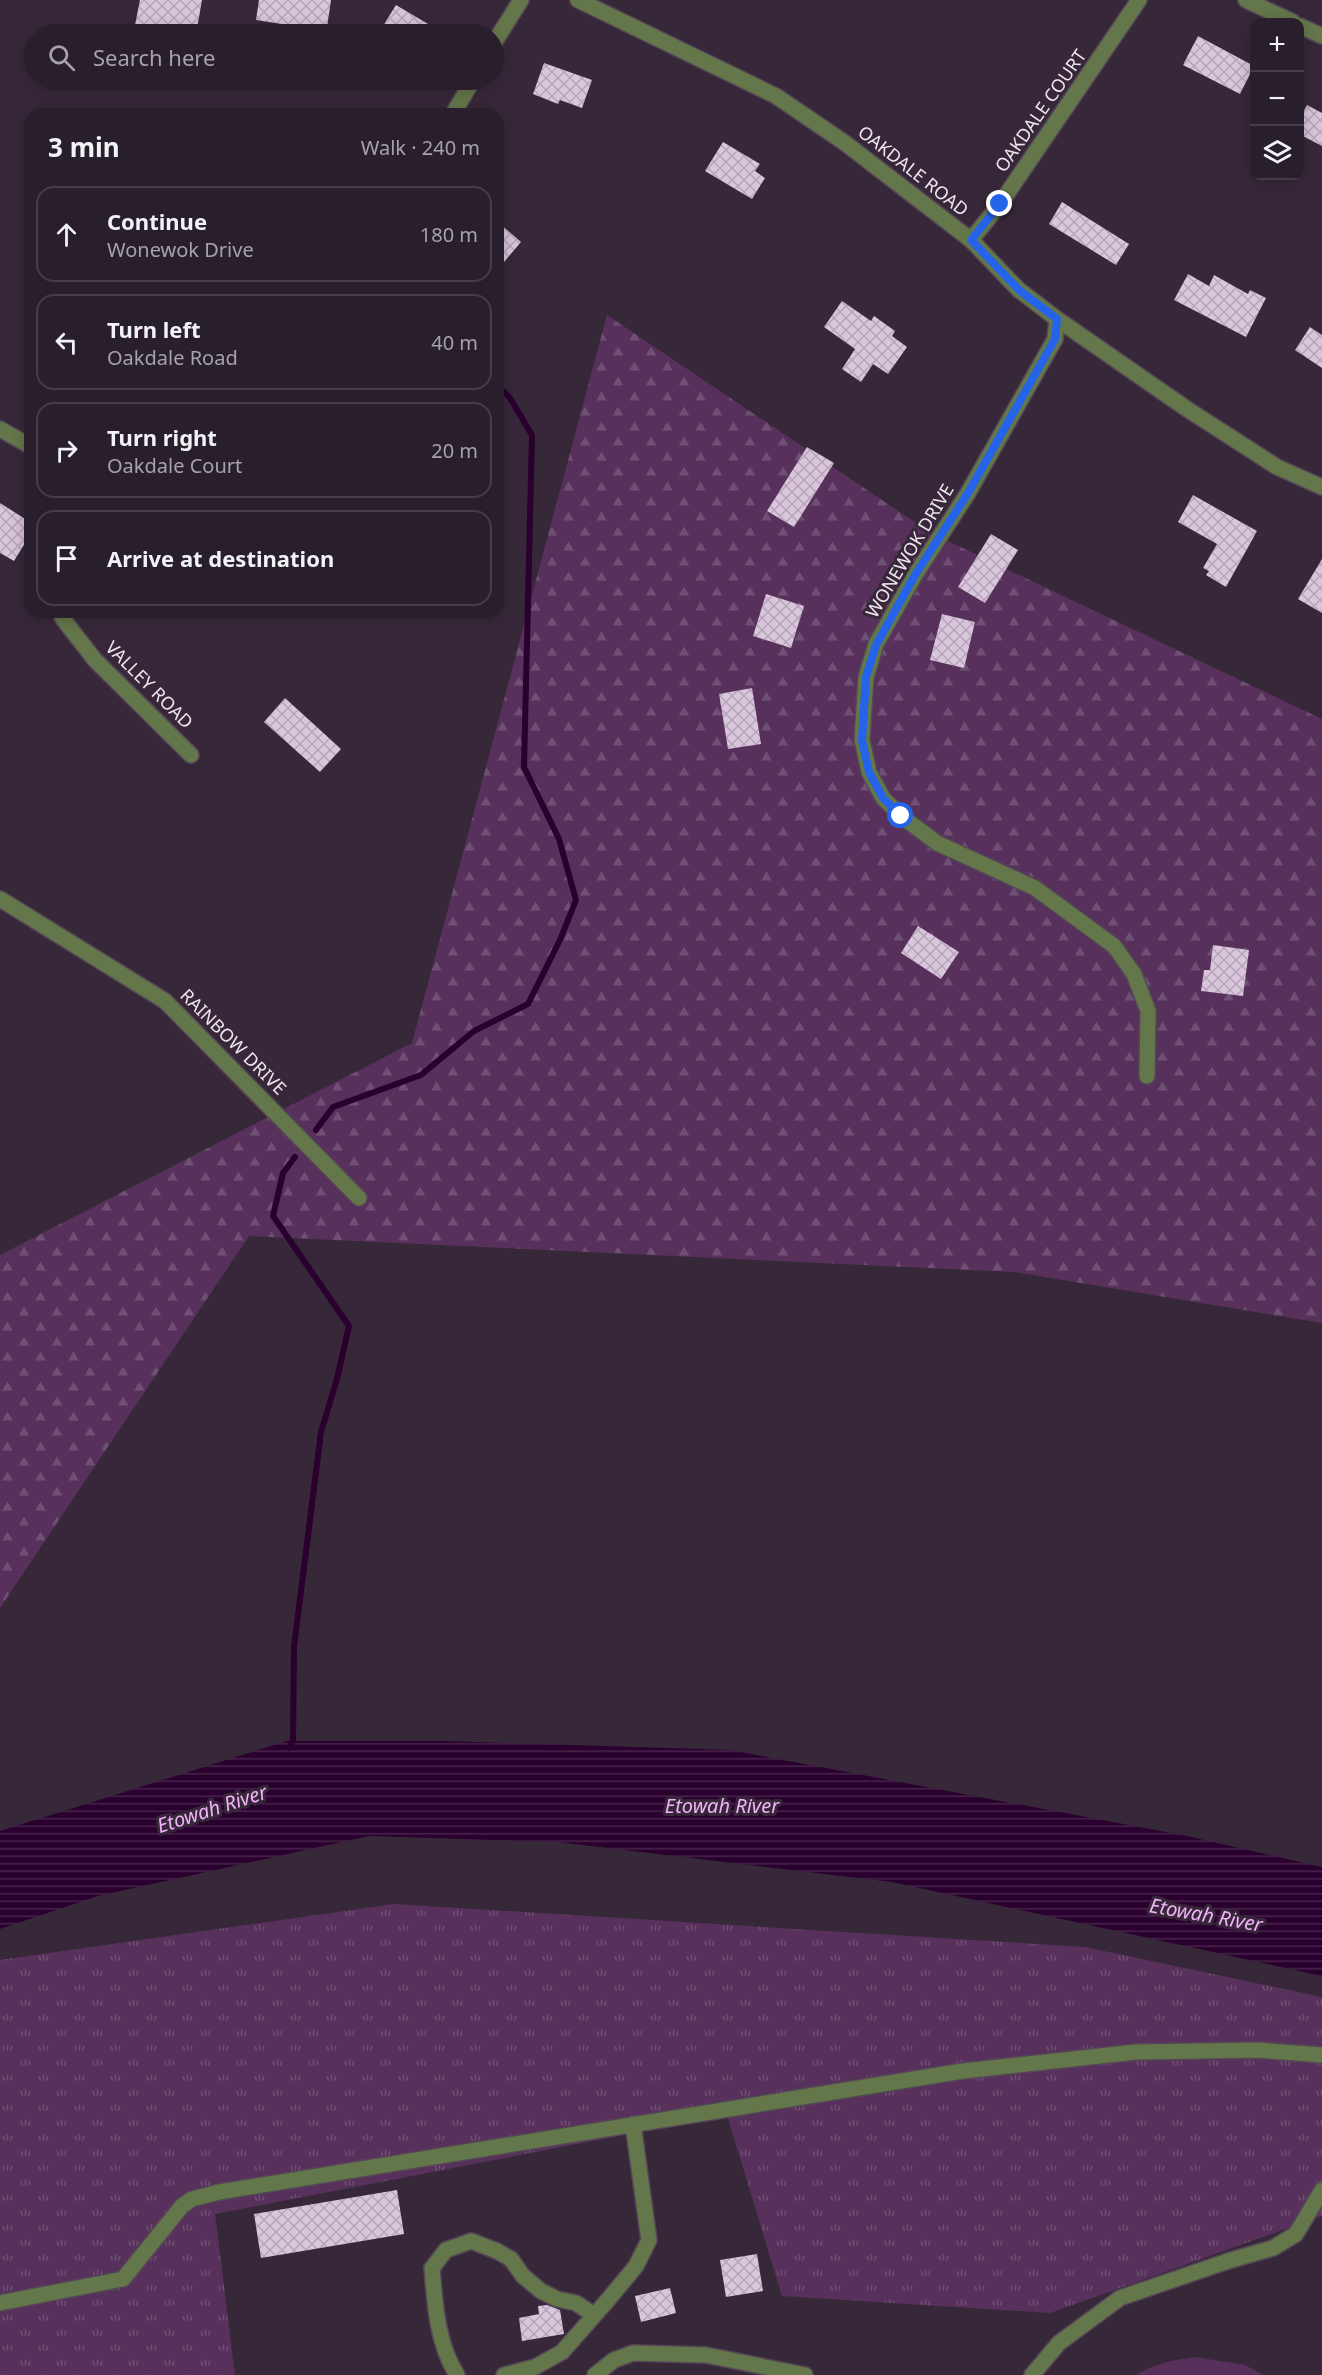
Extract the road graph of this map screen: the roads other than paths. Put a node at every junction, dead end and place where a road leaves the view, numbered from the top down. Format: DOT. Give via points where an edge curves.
graph roads {
  1 [pos="521,0"];
  2 [pos="578,0"];
  3 [pos="1139,0"];
  4 [pos="1246,0"];
  5 [pos="1284,18"];
  6 [pos="504,27"];
  7 [pos="1304,28"];
  8 [pos="1322,36"];
  9 [pos="467,90"];
  10 [pos="457,108"];
  11 [pos="971,240"];
  12 [pos="1057,319"];
  13 [pos="0,429"];
  14 [pos="24,443"];
  15 [pos="1322,487"];
  16 [pos="63,618"];
  17 [pos="191,755"];
  18 [pos="0,898"];
  19 [pos="1147,1076"];
  20 [pos="359,1198"];
  21 [pos="1322,2055"];
  22 [pos="633,2124"];
  23 [pos="1322,2190"];
  24 [pos="0,2303"];
  25 [pos="594,2316"];
  26 [pos="457,2375"];
  27 [pos="504,2375"];
  28 [pos="595,2375"];
  29 [pos="805,2375"];
  30 [pos="1032,2375"];
  1 -- 6 [label="street"];
  2 -- 11 [label="street, OAKDALE ROAD" via="776,96 845,143"];
  3 -- 11 [label="street, OAKDALE COURT" via="1000,204"];
  4 -- 5 [label="street"];
  7 -- 8 [label="street"];
  9 -- 10 [label="street"];
  11 -- 12 [label="street, OAKDALE ROAD" via="1019,290"];
  12 -- 15 [label="street, OAKDALE ROAD" via="1277,468"];
  12 -- 19 [label="street, WONEWOK DRIVE" via="1055,339 876,645 866,677 862,740 869,772 883,798 901,816 937,843 1035,888 1114,946 1134,974 1148,1011"];
  13 -- 14 [label="street"];
  16 -- 17 [label="street, VALLEY ROAD" via="95,660"];
  18 -- 20 [label="street, RAINBOW DRIVE" via="165,1001"];
  21 -- 22 [label="street" via="1258,2050 1136,2052 963,2071"];
  22 -- 24 [label="street" via="192,2199 123,2278"];
  22 -- 25 [label="street" via="650,2240 636,2266"];
  23 -- 30 [label="street" via="1296,2234 1273,2248 1120,2298 1059,2343"];
  25 -- 26 [label="street" via="576,2303 541,2291 511,2259 497,2251 471,2241 446,2250 432,2268 436,2317 448,2361"];
  25 -- 27 [label="street" via="561,2352 535,2367"];
  28 -- 29 [label="street" via="614,2360 633,2353 706,2355"];
}
